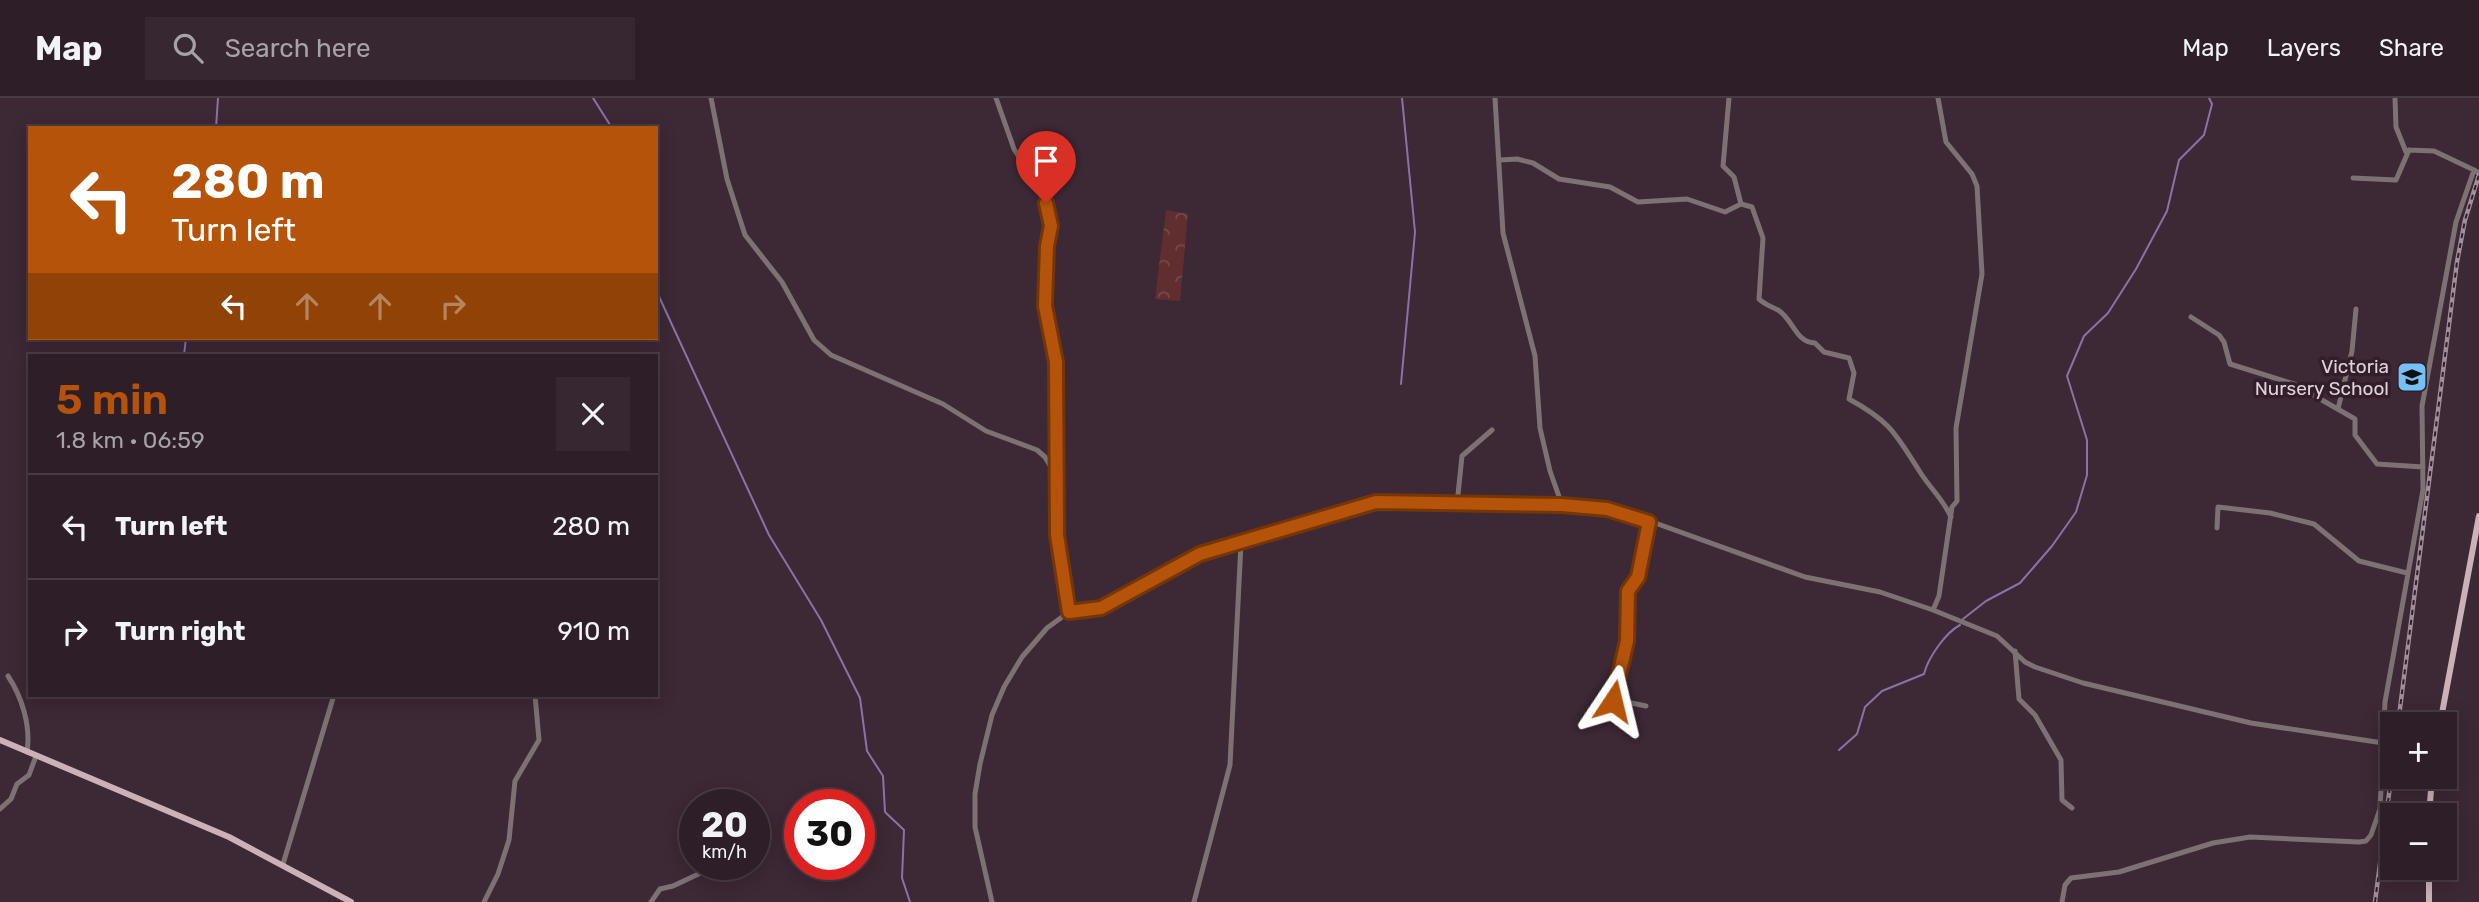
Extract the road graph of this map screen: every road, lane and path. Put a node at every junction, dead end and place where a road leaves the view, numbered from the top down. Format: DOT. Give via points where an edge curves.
graph roads {
  1 [pos="711,98"];
  2 [pos="996,98"];
  3 [pos="1495,98"];
  4 [pos="1728,98"];
  5 [pos="1938,98"];
  6 [pos="2395,98"];
  7 [pos="2409,150"];
  8 [pos="1500,160"];
  9 [pos="2476,171"];
  10 [pos="2353,178"];
  11 [pos="1741,204"];
  12 [pos="2356,309"];
  13 [pos="2190,317"];
  14 [pos="2338,409"];
  15 [pos="1492,430"];
  16 [pos="2423,467"];
  17 [pos="1055,474"];
  18 [pos="1457,504"];
  19 [pos="1562,505"];
  20 [pos="1951,517"];
  21 [pos="2479,520"];
  22 [pos="1649,522"];
  23 [pos="2217,528"];
  24 [pos="1241,543"];
  25 [pos="2407,573"];
  26 [pos="1933,610"];
  27 [pos="1069,612"];
  28 [pos="2015,651"];
  29 [pos="8,676"];
  30 [pos="333,697"];
  31 [pos="535,697"];
  32 [pos="1646,706"];
  33 [pos="2385,712"];
  34 [pos="2442,712"];
  35 [pos="0,740"];
  36 [pos="2380,743"];
  37 [pos="27,752"];
  38 [pos="36,756"];
  39 [pos="2072,808"];
  40 [pos="0,809"];
  41 [pos="2380,809"];
  42 [pos="283,863"];
  43 [pos="687,880"];
  44 [pos="2429,880"];
  45 [pos="351,902"];
  46 [pos="484,902"];
  47 [pos="651,902"];
  48 [pos="992,902"];
  49 [pos="1194,902"];
  50 [pos="2062,902"];
  51 [pos="2429,902"];
  1 -- 17 [label="street" via="743,231 782,282 817,344 831,355 943,404 986,431 1037,450"];
  2 -- 17 [label="street" via="1014,149 1051,218 1045,306 1056,362 1059,457"];
  3 -- 8 [label="street"];
  4 -- 11 [label="street" via="1723,166 1734,177"];
  5 -- 20 [label="street" via="1946,142 1977,186 1981,248 1979,296 1955,428 1958,493"];
  6 -- 7 [label="street" via="2396,127 2406,152"];
  7 -- 9 [label="street" via="2434,151"];
  7 -- 10 [label="street" via="2396,180"];
  8 -- 11 [label="street" via="1533,163 1559,179 1603,185 1638,202 1688,199 1725,212"];
  8 -- 19 [label="street" via="1503,233 1535,356 1542,438"];
  9 -- 16 [label="street" via="2456,222 2422,406"];
  11 -- 20 [label="street" via="1752,207 1763,238 1759,299 1785,316 1808,343 1849,358 1854,373 1849,399 1869,408 1891,428 1940,494"];
  12 -- 14 [label="street" via="2352,351"];
  13 -- 14 [label="street" via="2219,335 2230,364 2274,375"];
  14 -- 16 [label="street" via="2355,419 2355,435 2377,464"];
  15 -- 18 [label="street" via="1462,456"];
  16 -- 25 [label="street"];
  17 -- 27 [label="street" via="1059,559"];
  18 -- 19 [label="street"];
  18 -- 24 [label="street" via="1376,502"];
  19 -- 22 [label="street" via="1607,509"];
  20 -- 26 [label="street"];
  21 -- 34 [label="main road"];
  22 -- 26 [label="street" via="1805,577 1880,592"];
  22 -- 32 [label="street" via="1638,577 1628,591 1627,641 1612,699"];
  23 -- 25 [label="street" via="2218,507 2289,517 2314,524 2359,561"];
  24 -- 27 [label="street" via="1200,554 1101,608"];
  24 -- 49 [label="street" via="1230,765"];
  25 -- 33 [label="street"];
  26 -- 28 [label="street" via="1997,636"];
  27 -- 48 [label="street" via="1047,628 1022,657 992,715 975,805 977,840"];
  28 -- 36 [label="street" via="2035,667 2139,698 2251,723"];
  28 -- 39 [label="street" via="2020,699 2059,756 2062,800"];
  29 -- 37 [label="street" via="26,719"];
  30 -- 42 [label="street"];
  31 -- 46 [label="street" via="539,740 514,782 509,841"];
  35 -- 37 [label="main road"];
  37 -- 38 [label="main road"];
  38 -- 40 [label="street" via="30,775 17,784"];
  38 -- 42 [label="main road"];
  41 -- 50 [label="street" via="2366,841 2266,836 2213,843 2127,870 2071,878"];
  42 -- 45 [label="main road"];
  43 -- 47 [label="street" via="660,889"];
  44 -- 51 [label="main road"];
}
